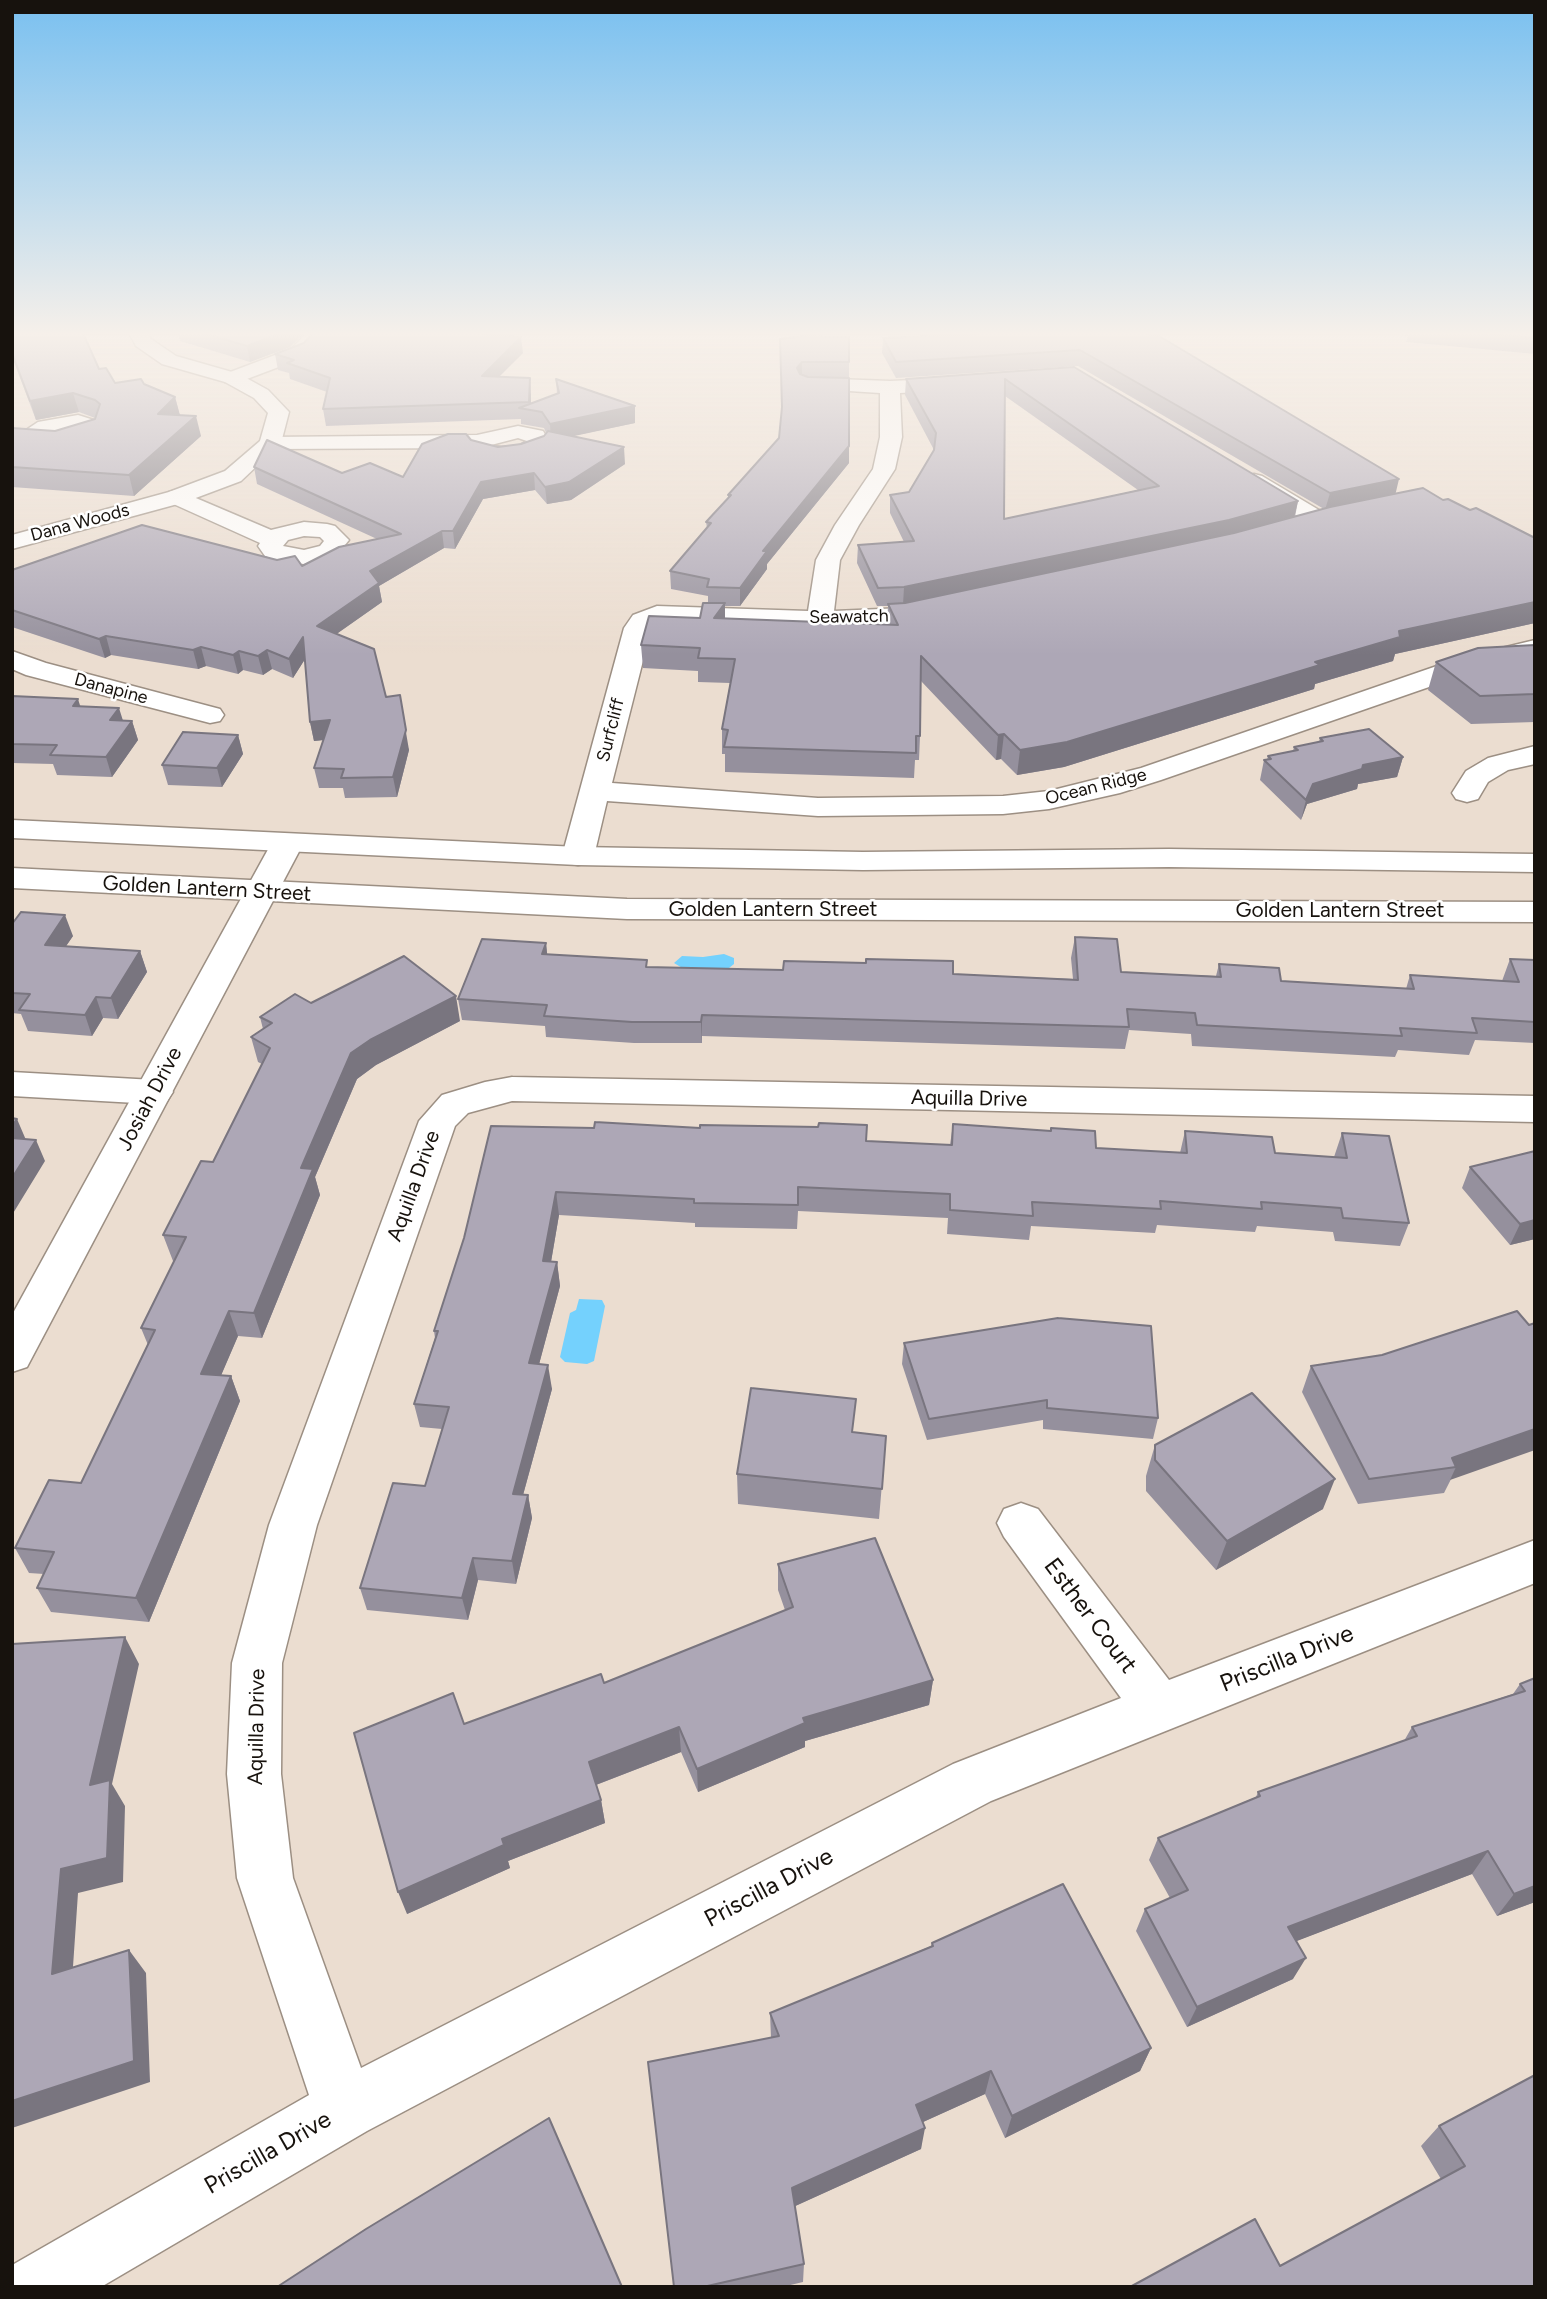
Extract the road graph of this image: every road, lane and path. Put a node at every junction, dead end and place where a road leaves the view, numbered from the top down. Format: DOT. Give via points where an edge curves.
graph roads {
  1 [pos="890,440"];
  2 [pos="481,441"];
  3 [pos="270,443"];
  4 [pos="1240,472"];
  5 [pos="177,497"];
  6 [pos="1346,516"];
  7 [pos="1321,522"];
  8 [pos="1295,528"];
  9 [pos="273,540"];
  10 [pos="12,542"];
  11 [pos="958,605"];
  12 [pos="657,614"];
  13 [pos="820,619"];
  14 [pos="1535,648"];
  15 [pos="12,659"];
  16 [pos="210,715"];
  17 [pos="1535,755"];
  18 [pos="596,791"];
  19 [pos="1467,793"];
  20 [pos="12,829"];
  21 [pos="287,844"];
  22 [pos="578,856"];
  23 [pos="1535,863"];
  24 [pos="12,878"];
  25 [pos="262,892"];
  26 [pos="1535,912"];
  27 [pos="12,1084"];
  28 [pos="154,1092"];
  29 [pos="1534,1109"];
  30 [pos="12,1355"];
  31 [pos="1021,1523"];
  32 [pos="1535,1561"];
  33 [pos="1160,1709"];
  34 [pos="345,2109"];
  35 [pos="37,2287"];
  1 -- 13 [label="street" via="884,469 828,560"];
  2 -- 3 [label="street"];
  3 -- 5 [label="street, Dana Woods" via="233,476"];
  4 -- 7 [label="street"];
  5 -- 9 [label="street"];
  5 -- 10 [label="street, Dana Woods"];
  6 -- 7 [label="street"];
  7 -- 8 [label="street"];
  11 -- 13 [label="street, Seawatch" via="904,617"];
  12 -- 13 [label="street, Seawatch"];
  12 -- 18 [label="street, Surfcliff" via="642,620 637,628"];
  14 -- 18 [label="street, Ocean Ridge" via="1469,664 1151,774 1058,799 1003,805 818,807"];
  15 -- 16 [label="street, Danapine"];
  17 -- 19 [label="street" via="1498,764 1476,777"];
  18 -- 22 [label="street, Surfcliff"];
  20 -- 21 [label="street"];
  21 -- 22 [label="street"];
  21 -- 25 [label="street, Josiah Drive"];
  22 -- 23 [label="street"];
  24 -- 25 [label="street, Golden Lantern Street"];
  25 -- 26 [label="street, Golden Lantern Street" via="704,911"];
  25 -- 28 [label="street, Josiah Drive"];
  27 -- 28 [label="street"];
  28 -- 30 [label="street, Josiah Drive"];
  29 -- 34 [label="street, Aquilla Drive" via="512,1089 455,1104 438,1121 293,1525 257,1663 254,1774 265,1878"];
  31 -- 33 [label="street, Esther Court"];
  32 -- 33 [label="street, Priscilla Drive"];
  33 -- 34 [label="street, Priscilla Drive" via="972,1782"];
  34 -- 35 [label="street, Priscilla Drive"];
}
